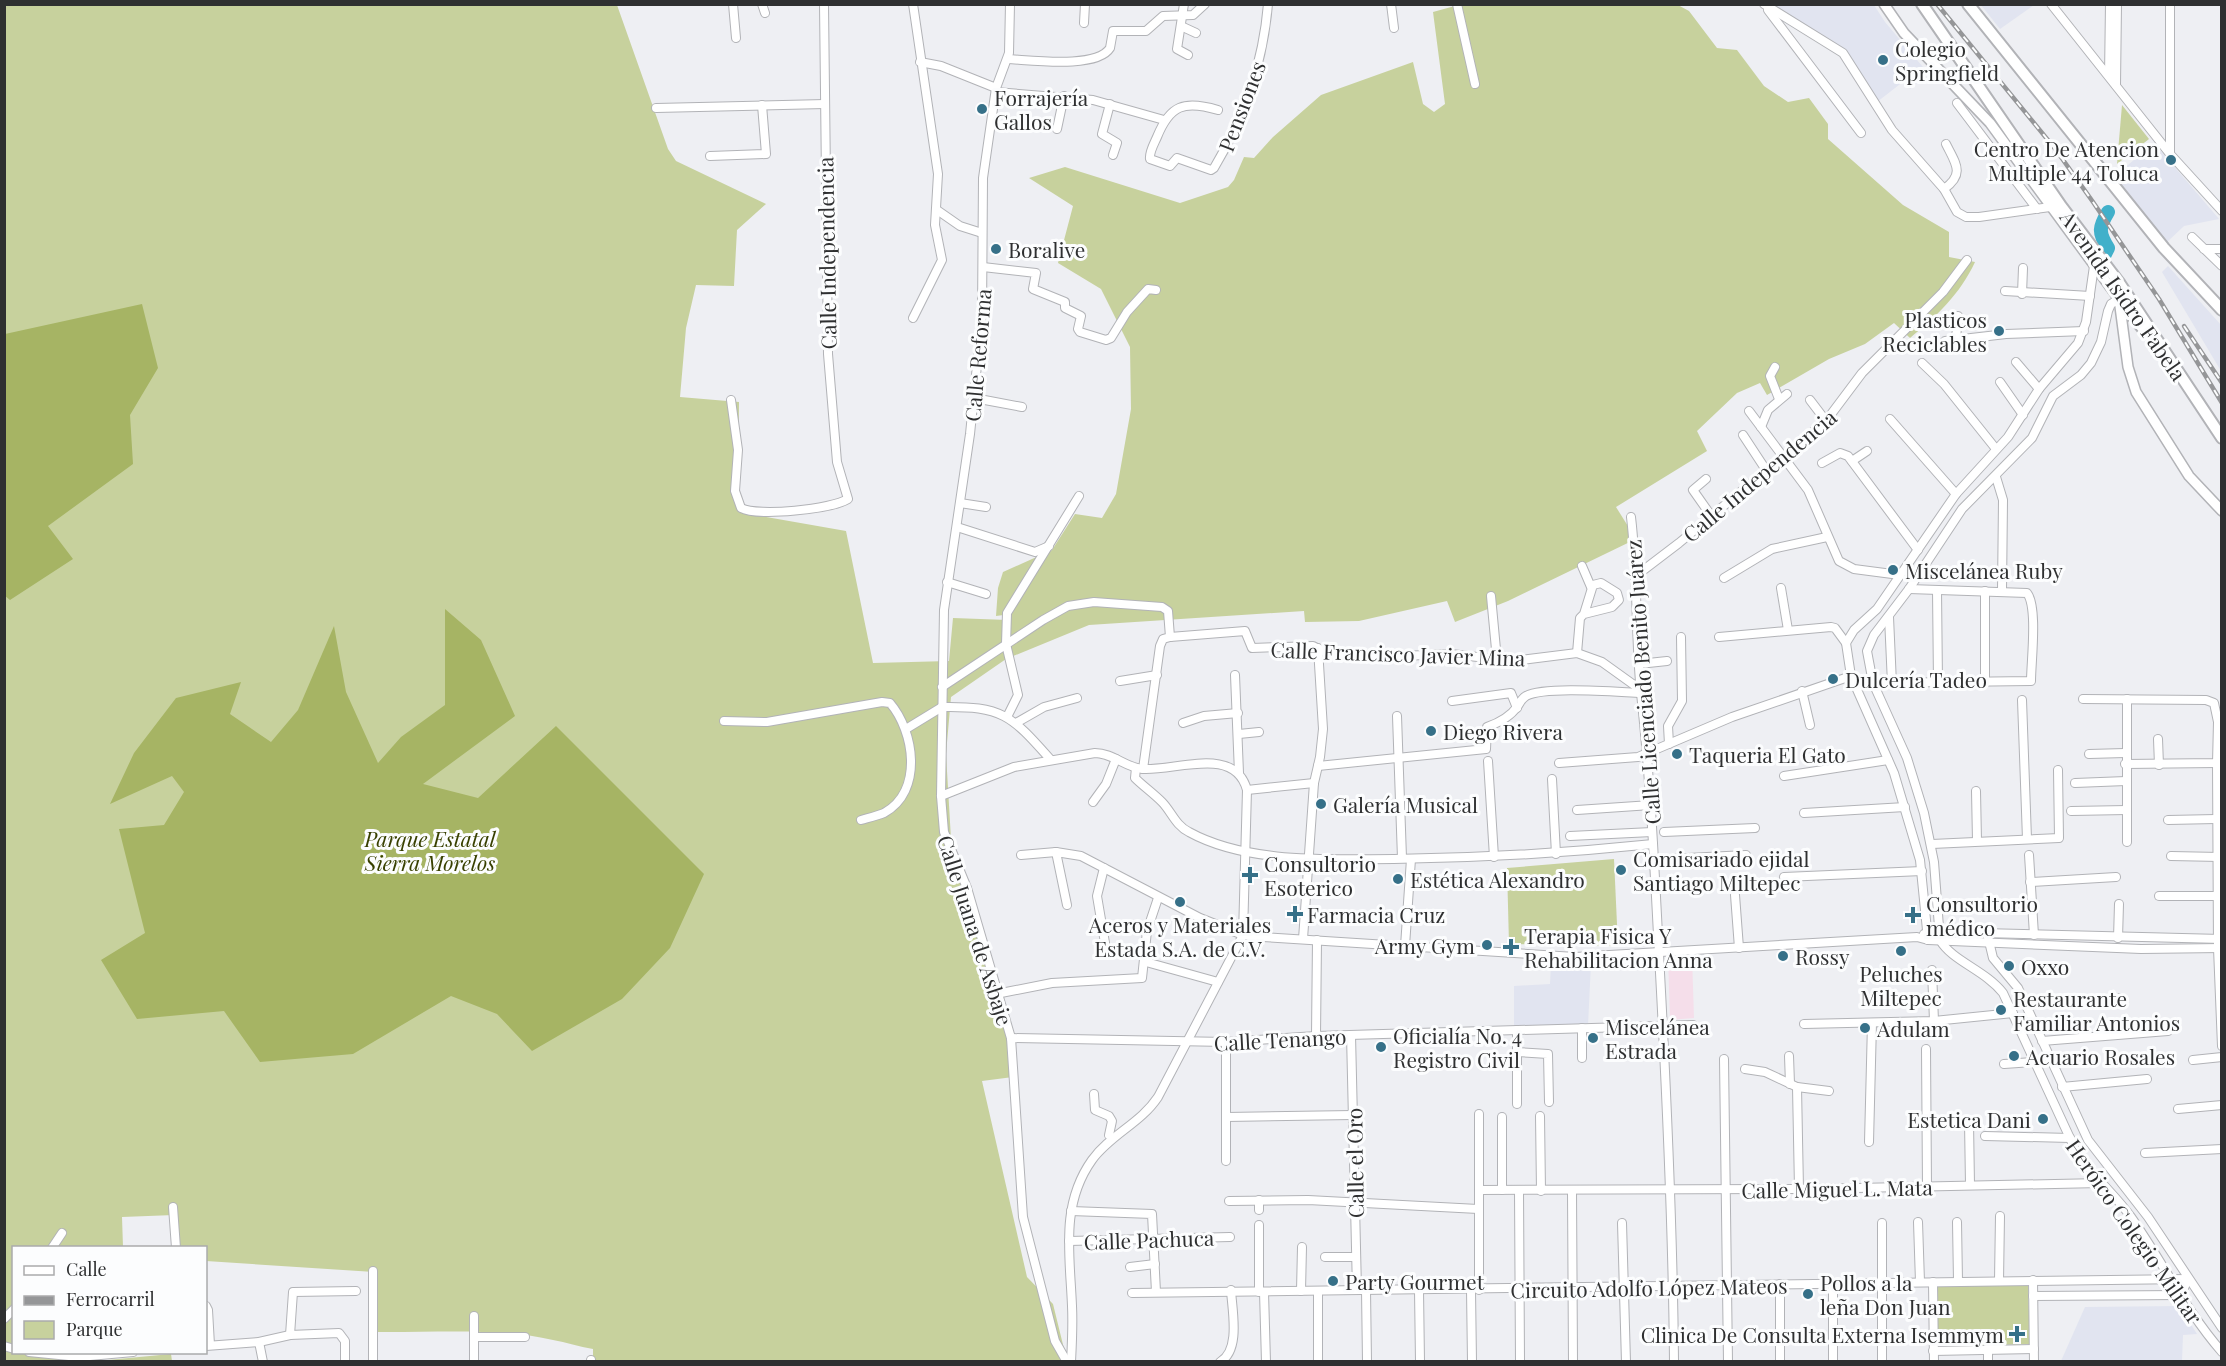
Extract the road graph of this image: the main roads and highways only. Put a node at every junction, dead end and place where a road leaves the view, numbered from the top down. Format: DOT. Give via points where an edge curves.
graph roads {
  1 [pos="1884,4"];
  2 [pos="1922,4"];
  3 [pos="1968,4"];
  4 [pos="2119,299"];
  5 [pos="2222,310"];
  6 [pos="2159,343"];
  7 [pos="2222,438"];
  8 [pos="2222,511"];
  1 -- 4 [label="main road, Avenida Isidro Fabela" via="1905,33 1990,123"];
  2 -- 6 [label="highway, Avenida Isidro Fabela"];
  3 -- 5 [label="highway" via="2164,248"];
  4 -- 6 [label="highway"];
  4 -- 8 [label="main road" via="2128,367 2136,392 2185,470"];
  6 -- 7 [label="highway, Avenida Isidro Fabela"];
}
